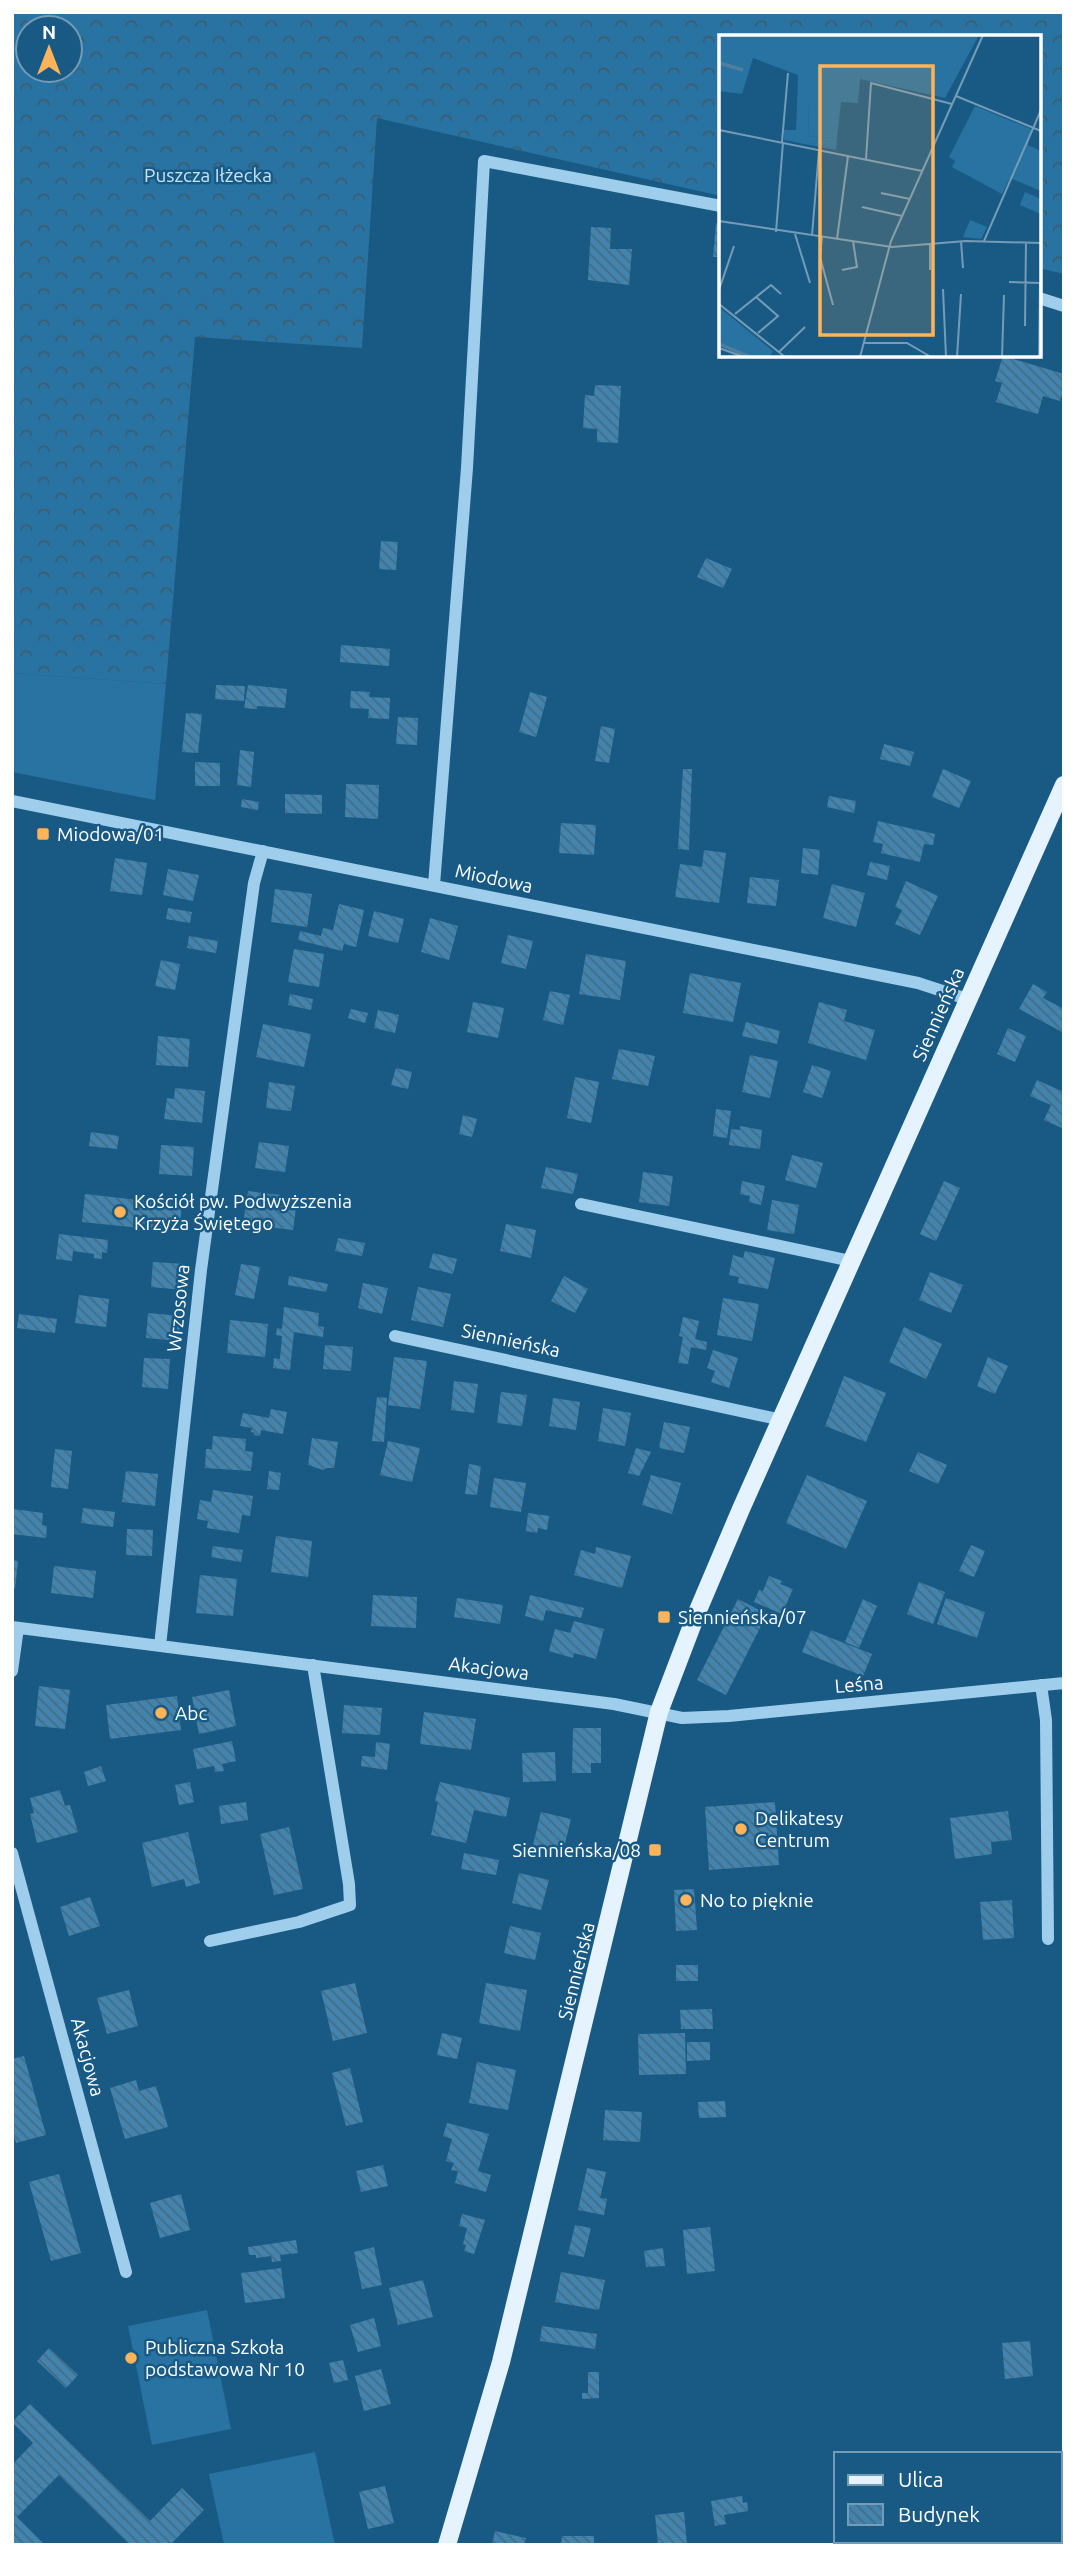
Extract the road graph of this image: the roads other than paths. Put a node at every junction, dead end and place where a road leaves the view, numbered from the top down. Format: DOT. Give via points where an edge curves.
graph roads {
  1 [pos="719,206"];
  2 [pos="1041,299"];
  3 [pos="1064,306"];
  4 [pos="1064,785"];
  5 [pos="12,801"];
  6 [pos="263,851"];
  7 [pos="434,885"];
  8 [pos="967,999"];
  9 [pos="581,1204"];
  10 [pos="851,1261"];
  11 [pos="395,1336"];
  12 [pos="782,1420"];
  13 [pos="15,1628"];
  14 [pos="160,1646"];
  15 [pos="313,1665"];
  16 [pos="12,1671"];
  17 [pos="1064,1683"];
  18 [pos="1041,1685"];
  19 [pos="659,1712"];
  20 [pos="12,1853"];
  21 [pos="1048,1938"];
  22 [pos="210,1941"];
  23 [pos="126,2272"];
  24 [pos="447,2545"];
  1 -- 7 [label="street" via="484,161 467,468"];
  2 -- 3 [label="street"];
  4 -- 8 [label="main road, Siennieńska"];
  5 -- 6 [label="street, Miodowa"];
  6 -- 7 [label="street, Miodowa"];
  6 -- 14 [label="street, Wrzosowa" via="254,883 203,1256"];
  7 -- 8 [label="street, Miodowa" via="918,983"];
  8 -- 10 [label="main road, Siennieńska"];
  9 -- 10 [label="street"];
  10 -- 12 [label="main road, Siennieńska"];
  11 -- 12 [label="street, Siennieńska"];
  12 -- 19 [label="main road, Siennieńska" via="696,1615"];
  13 -- 14 [label="street, Akacjowa"];
  13 -- 16 [label="street, Akacjowa"];
  14 -- 15 [label="street, Akacjowa"];
  15 -- 19 [label="street, Akacjowa"];
  15 -- 22 [label="street" via="350,1905 299,1922"];
  17 -- 18 [label="street, Leśna"];
  18 -- 19 [label="street, Leśna" via="729,1716 682,1718"];
  18 -- 21 [label="street" via="1046,1720"];
  19 -- 24 [label="main road, Siennieńska" via="501,2362"];
  20 -- 23 [label="street, Akacjowa"];
}
